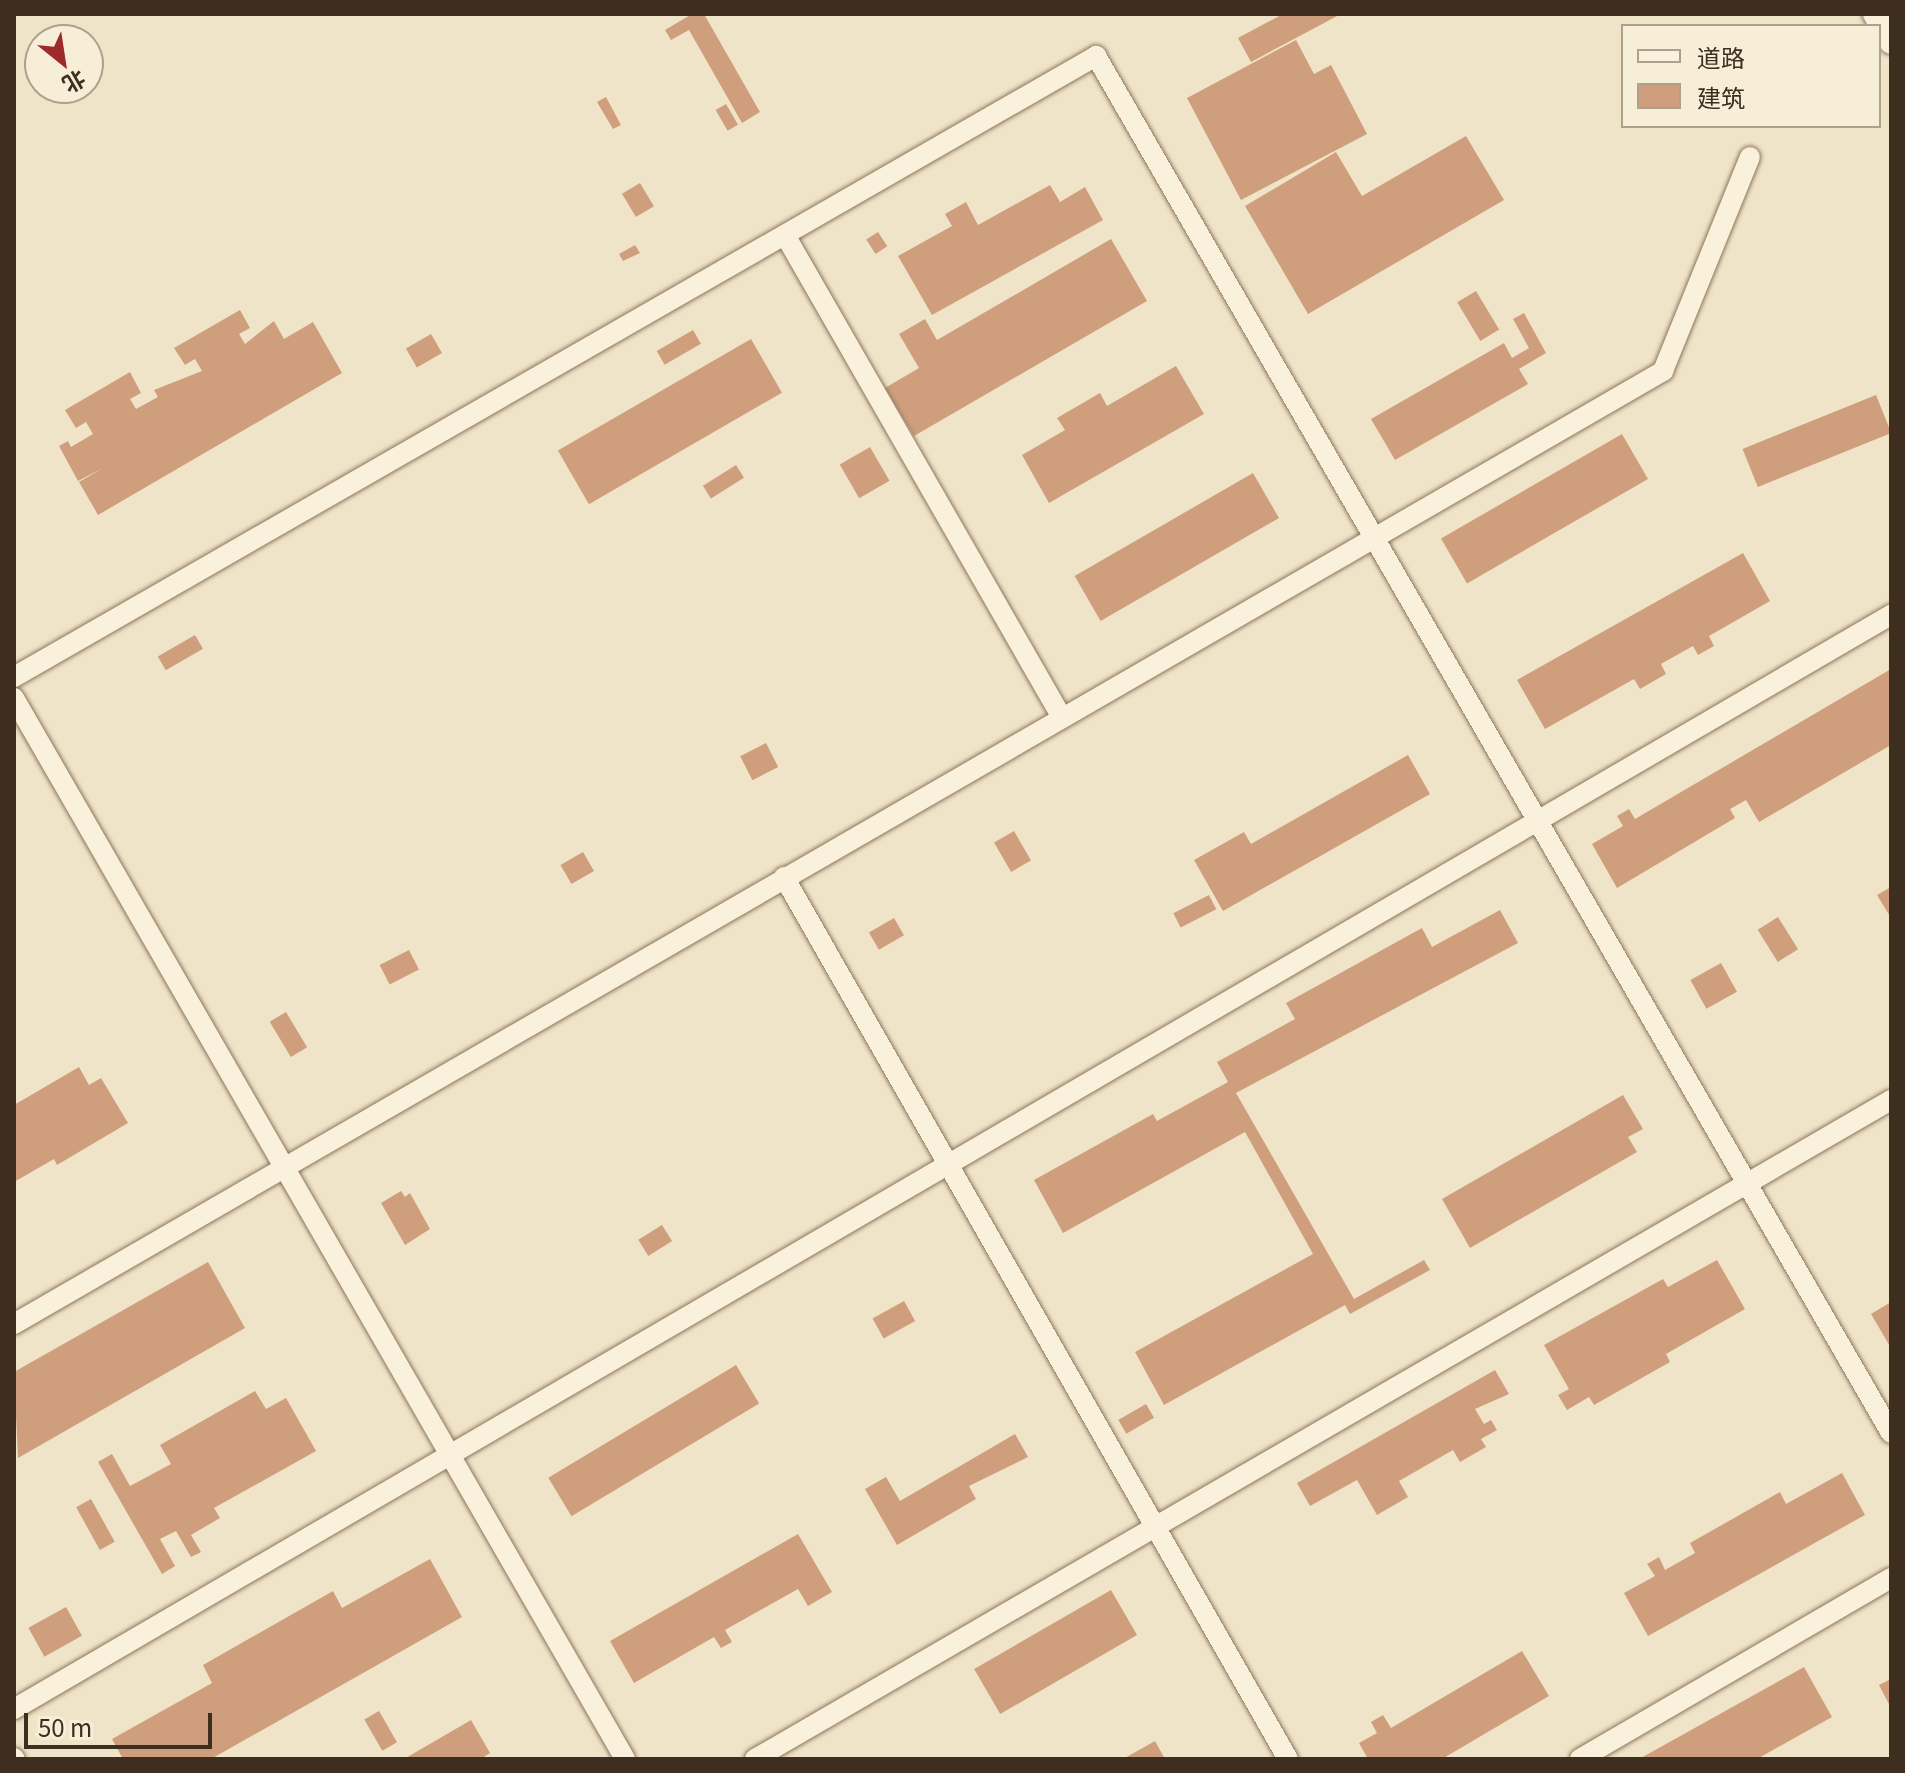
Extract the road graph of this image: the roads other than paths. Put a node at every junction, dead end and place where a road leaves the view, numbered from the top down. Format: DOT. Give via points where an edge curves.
graph roads {
  1 [pos="1881,24"];
  2 [pos="1891,42"];
  3 [pos="1750,157"];
  4 [pos="785,235"];
  5 [pos="1375,535"];
  6 [pos="1891,615"];
  7 [pos="14,677"];
  8 [pos="14,698"];
  9 [pos="1061,716"];
  10 [pos="1537,817"];
  11 [pos="784,877"];
  12 [pos="1891,1100"];
  13 [pos="944,1164"];
  14 [pos="286,1170"];
  15 [pos="1747,1183"];
  16 [pos="14,1324"];
  17 [pos="1891,1433"];
  18 [pos="447,1453"];
  19 [pos="1155,1527"];
  20 [pos="1891,1578"];
  21 [pos="14,1709"];
  22 [pos="625,1759"];
  23 [pos="755,1759"];
  24 [pos="1288,1759"];
  25 [pos="1580,1759"];
  1 -- 2 [label="street"];
  3 -- 5 [label="street" via="1663,371"];
  4 -- 5 [label="street" via="1096,56"];
  4 -- 7 [label="street"];
  4 -- 9 [label="street"];
  5 -- 9 [label="street"];
  5 -- 10 [label="street"];
  6 -- 10 [label="street"];
  8 -- 14 [label="street"];
  9 -- 11 [label="street"];
  10 -- 13 [label="street"];
  10 -- 15 [label="street"];
  11 -- 13 [label="street"];
  11 -- 14 [label="street"];
  12 -- 15 [label="street"];
  13 -- 18 [label="street"];
  13 -- 19 [label="street"];
  14 -- 16 [label="street"];
  14 -- 18 [label="street"];
  15 -- 17 [label="street"];
  15 -- 19 [label="street"];
  18 -- 21 [label="street"];
  18 -- 22 [label="street"];
  19 -- 23 [label="street"];
  19 -- 24 [label="street"];
  20 -- 25 [label="street"];
}
